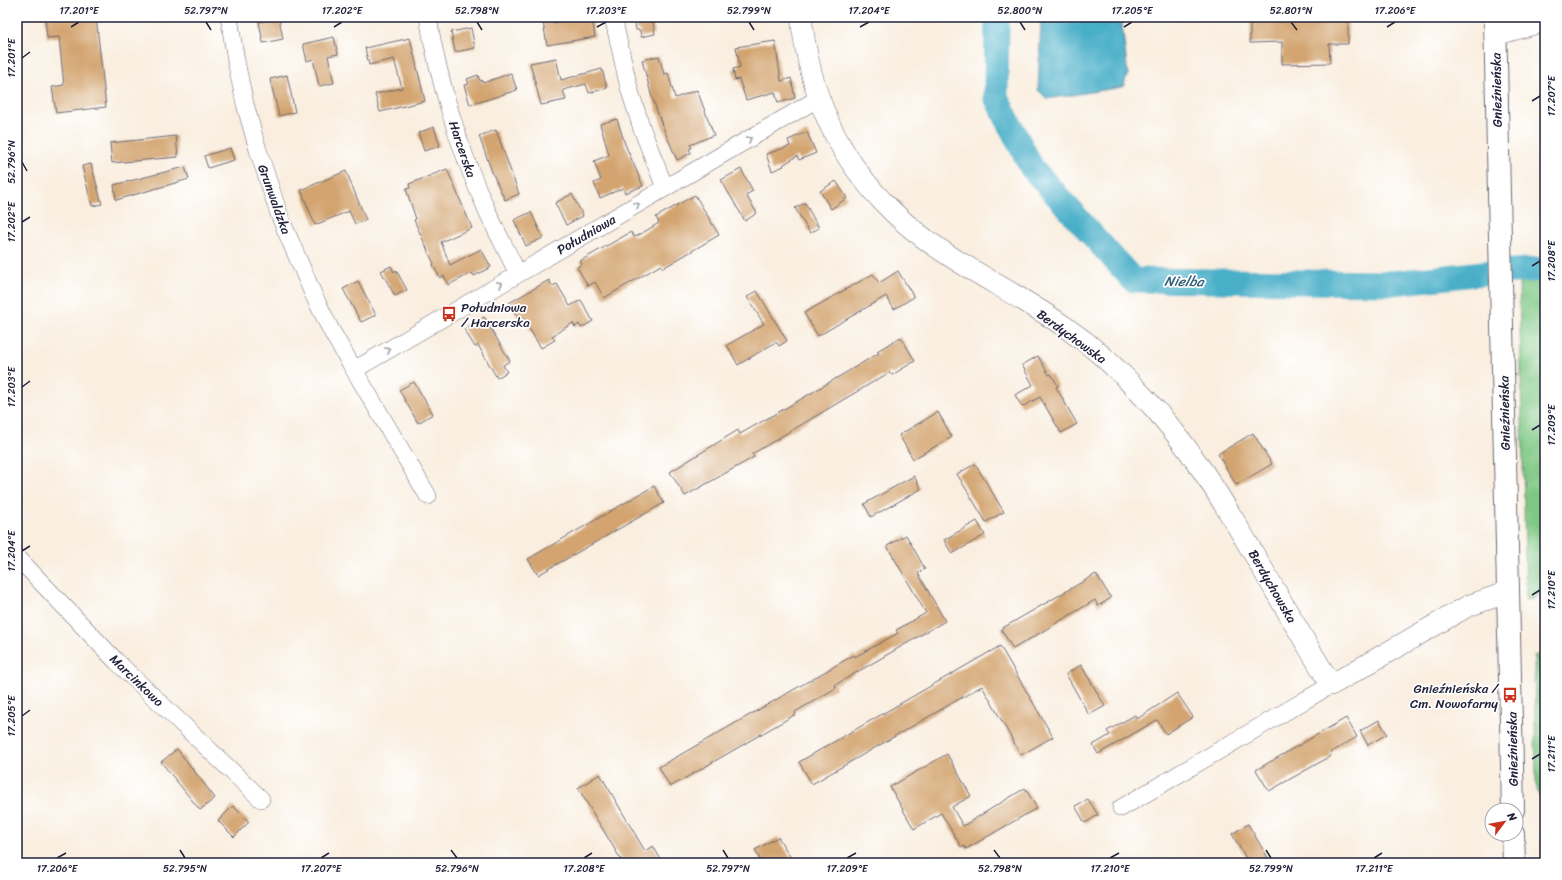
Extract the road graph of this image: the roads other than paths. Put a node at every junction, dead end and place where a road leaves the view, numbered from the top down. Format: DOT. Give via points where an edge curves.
graph roads {
  1 [pos="229,17"];
  2 [pos="428,17"];
  3 [pos="613,17"];
  4 [pos="801,17"];
  5 [pos="1545,21"];
  6 [pos="1495,26"];
  7 [pos="818,98"];
  8 [pos="666,188"];
  9 [pos="518,274"];
  10 [pos="354,370"];
  11 [pos="428,496"];
  12 [pos="17,557"];
  13 [pos="1508,592"];
  14 [pos="1331,685"];
  15 [pos="261,799"];
  16 [pos="1513,802"];
  17 [pos="1121,808"];
  18 [pos="1514,842"];
  19 [pos="1514,863"];
  1 -- 10 [label="street, Grunwaldzka" via="245,104 280,217 314,296"];
  2 -- 9 [label="street, Harcerska" via="450,110 468,164"];
  3 -- 8 [label="street" via="629,88 642,129"];
  4 -- 7 [label="street, Berdychowska" via="807,60"];
  5 -- 6 [label="street"];
  6 -- 13 [label="main road, Gnieźnieńska"];
  8 -- 7 [label="street, Południowa, one-way"];
  7 -- 14 [label="street, Berdychowska" via="848,159 893,213 945,252 1064,326 1086,342 1142,394 1196,460 1217,492"];
  9 -- 8 [label="street, Południowa, one-way"];
  10 -- 9 [label="street, Południowa, one-way"];
  10 -- 11 [label="street, Grunwaldzka"];
  12 -- 15 [label="street, Marcinkowo" via="117,662"];
  13 -- 14 [label="street" via="1468,606"];
  13 -- 16 [label="main road, Gnieźnieńska"];
  14 -- 17 [label="street"];
  18 -- 19 [label="main road"];
}
